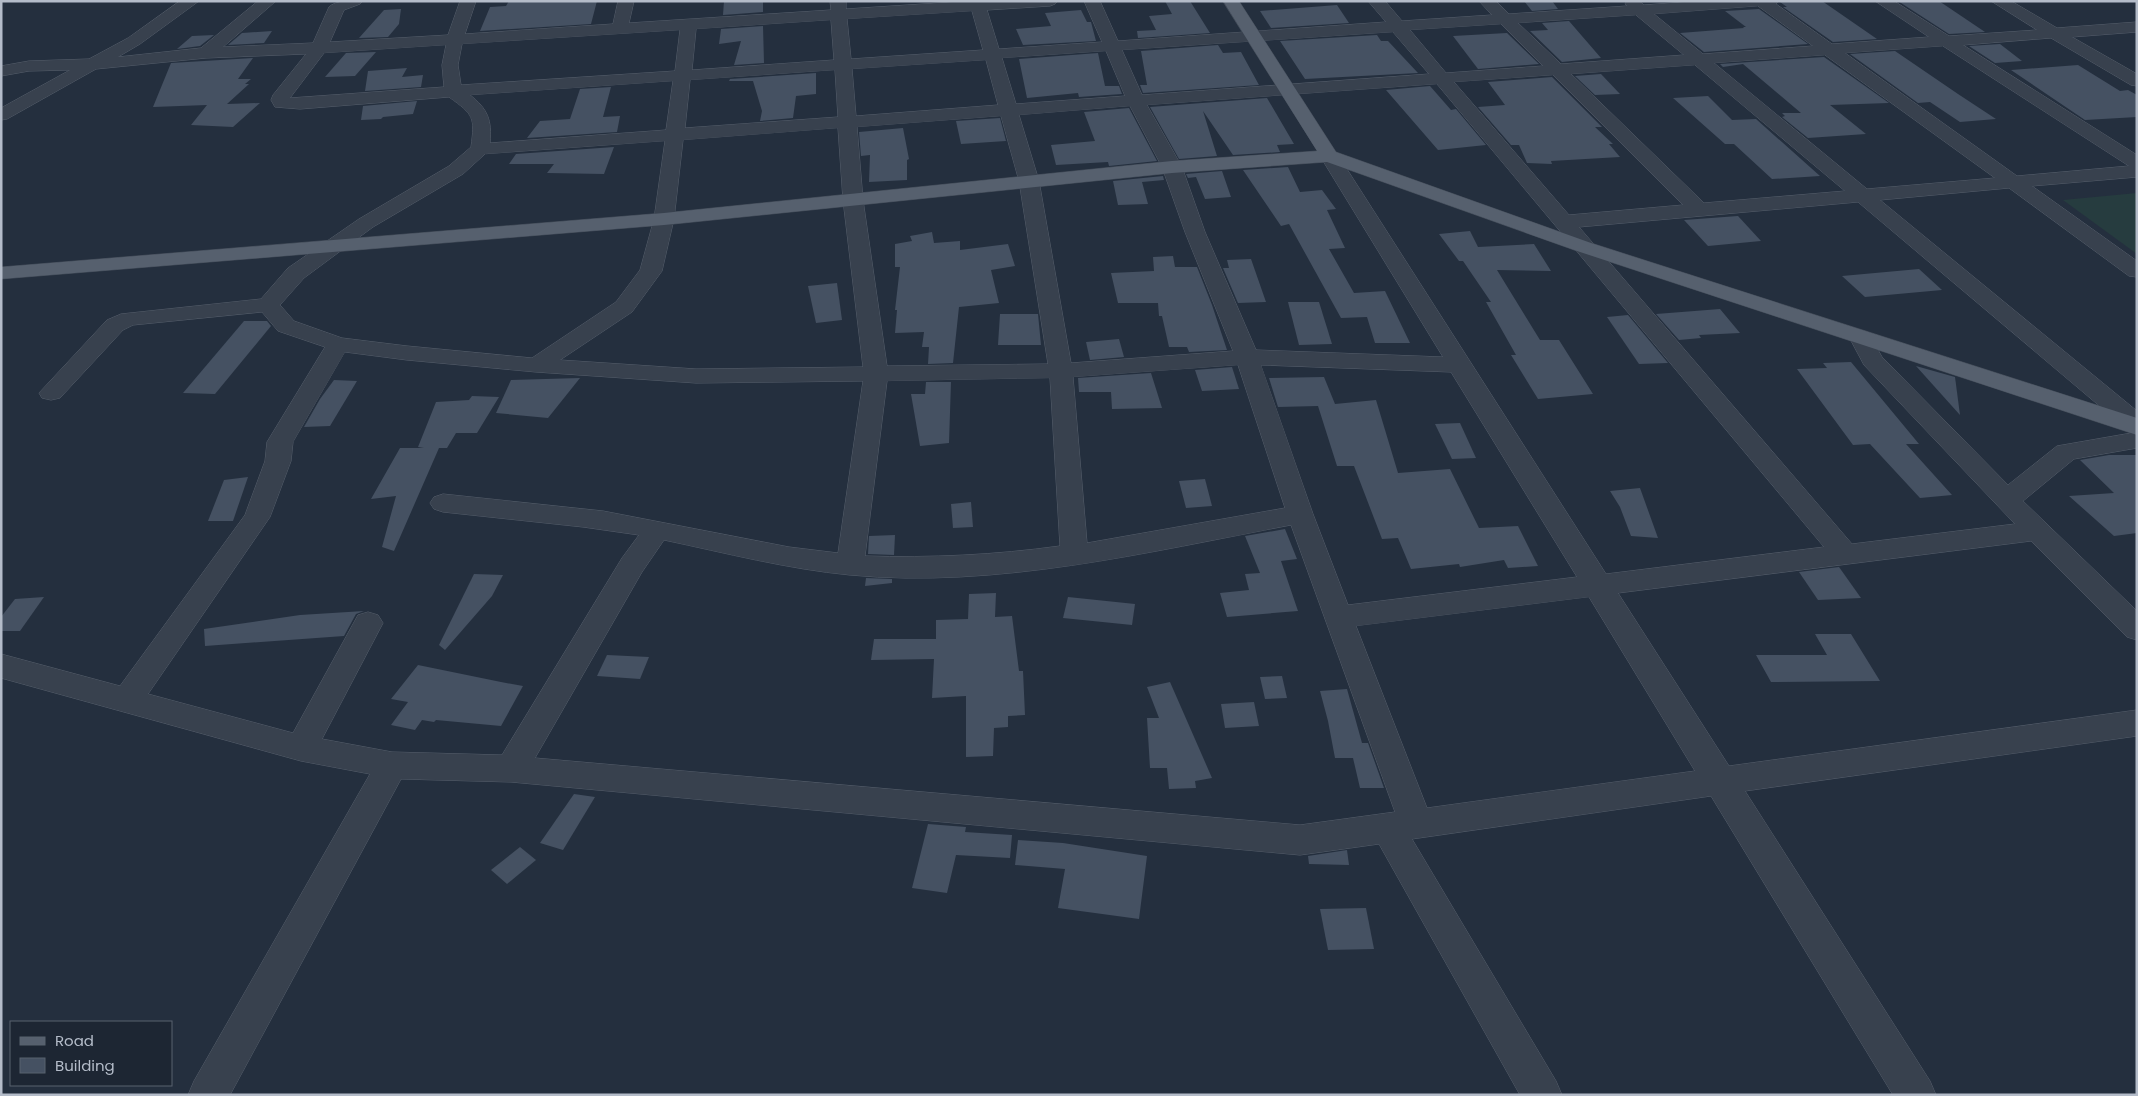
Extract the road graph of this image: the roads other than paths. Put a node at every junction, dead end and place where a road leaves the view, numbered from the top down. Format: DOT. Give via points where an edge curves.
graph roads {
  1 [pos="191,1"];
  2 [pos="268,1"];
  3 [pos="355,1"];
  4 [pos="468,1"];
  5 [pos="626,1"];
  6 [pos="1050,1"];
  7 [pos="1092,1"];
  8 [pos="1231,1"];
  9 [pos="1376,1"];
  10 [pos="1488,1"];
  11 [pos="1770,1"];
  12 [pos="1883,1"];
  13 [pos="1999,1"];
  14 [pos="1762,2"];
  15 [pos="977,4"];
  16 [pos="1636,6"];
  17 [pos="838,8"];
  18 [pos="1506,19"];
  19 [pos="689,24"];
  20 [pos="1398,27"];
  21 [pos="2137,27"];
  22 [pos="620,29"];
  23 [pos="2054,33"];
  24 [pos="1254,37"];
  25 [pos="455,39"];
  26 [pos="1945,41"];
  27 [pos="1112,46"];
  28 [pos="320,48"];
  29 [pos="1828,49"];
  30 [pos="206,53"];
  31 [pos="992,55"];
  32 [pos="1700,59"];
  33 [pos="94,64"];
  34 [pos="843,65"];
  35 [pos="1,70"];
  36 [pos="1556,70"];
  37 [pos="682,76"];
  38 [pos="1441,78"];
  39 [pos="2137,81"];
  40 [pos="1287,89"];
  41 [pos="453,92"];
  42 [pos="1136,100"];
  43 [pos="1007,110"];
  44 [pos="1,115"];
  45 [pos="848,122"];
  46 [pos="675,134"];
  47 [pos="480,149"];
  48 [pos="1330,156"];
  49 [pos="2137,163"];
  50 [pos="1172,168"];
  51 [pos="2137,171"];
  52 [pos="1029,181"];
  53 [pos="2013,182"];
  54 [pos="1865,195"];
  55 [pos="853,200"];
  56 [pos="1699,210"];
  57 [pos="664,219"];
  58 [pos="1563,222"];
  59 [pos="337,245"];
  60 [pos="1584,247"];
  61 [pos="2137,271"];
  62 [pos="1,273"];
  63 [pos="268,305"];
  64 [pos="1860,337"];
  65 [pos="338,344"];
  66 [pos="1247,357"];
  67 [pos="536,365"];
  68 [pos="1461,365"];
  69 [pos="1061,371"];
  70 [pos="876,373"];
  71 [pos="51,393"];
  72 [pos="2137,426"];
  73 [pos="2137,440"];
  74 [pos="2007,500"];
  75 [pos="443,503"];
  76 [pos="1300,514"];
  77 [pos="657,530"];
  78 [pos="2037,532"];
  79 [pos="1074,555"];
  80 [pos="1846,555"];
  81 [pos="850,565"];
  82 [pos="1598,586"];
  83 [pos="1339,617"];
  84 [pos="368,623"];
  85 [pos="2137,629"];
  86 [pos="1,666"];
  87 [pos="127,700"];
  88 [pos="2137,724"];
  89 [pos="301,748"];
  90 [pos="392,765"];
  91 [pos="512,769"];
  92 [pos="1720,781"];
  93 [pos="1402,826"];
  94 [pos="208,1095"];
  95 [pos="1542,1095"];
  96 [pos="1916,1095"];
  1 -- 33 [label="street"];
  2 -- 30 [label="street"];
  3 -- 28 [label="street" via="337,7"];
  4 -- 25 [label="street"];
  5 -- 22 [label="street"];
  6 -- 15 [label="street"];
  7 -- 27 [label="street"];
  8 -- 24 [label="main road"];
  9 -- 20 [label="street"];
  10 -- 18 [label="street"];
  11 -- 14 [label="street"];
  12 -- 26 [label="street"];
  13 -- 23 [label="street"];
  14 -- 16 [label="street"];
  14 -- 29 [label="street"];
  15 -- 17 [label="street"];
  15 -- 31 [label="street"];
  16 -- 18 [label="street"];
  16 -- 32 [label="street"];
  17 -- 19 [label="street"];
  17 -- 34 [label="street"];
  18 -- 20 [label="street"];
  18 -- 36 [label="street"];
  19 -- 22 [label="street"];
  19 -- 37 [label="street"];
  20 -- 24 [label="street"];
  20 -- 38 [label="street"];
  21 -- 23 [label="street"];
  22 -- 25 [label="street"];
  23 -- 26 [label="street"];
  23 -- 39 [label="street"];
  24 -- 27 [label="street"];
  24 -- 40 [label="main road"];
  25 -- 28 [label="street"];
  25 -- 41 [label="street" via="450,65"];
  26 -- 29 [label="street"];
  26 -- 49 [label="street"];
  27 -- 31 [label="street"];
  27 -- 42 [label="street"];
  28 -- 30 [label="street"];
  28 -- 41 [label="street" via="282,96 281,103"];
  29 -- 32 [label="street"];
  29 -- 53 [label="street"];
  30 -- 33 [label="street"];
  31 -- 34 [label="street"];
  31 -- 43 [label="street"];
  32 -- 36 [label="street"];
  32 -- 54 [label="street"];
  33 -- 35 [label="street"];
  33 -- 44 [label="street"];
  34 -- 37 [label="street"];
  34 -- 45 [label="street"];
  36 -- 38 [label="street"];
  36 -- 56 [label="street"];
  37 -- 41 [label="street"];
  37 -- 46 [label="street"];
  38 -- 40 [label="street"];
  38 -- 58 [label="street"];
  40 -- 42 [label="street"];
  40 -- 48 [label="main road"];
  41 -- 47 [label="street" via="478,110 481,116"];
  42 -- 43 [label="street"];
  42 -- 50 [label="street"];
  43 -- 45 [label="street"];
  43 -- 52 [label="street"];
  45 -- 46 [label="street"];
  45 -- 55 [label="street"];
  46 -- 47 [label="street"];
  46 -- 57 [label="street"];
  47 -- 59 [label="street" via="456,170 366,223"];
  48 -- 50 [label="main road"];
  48 -- 60 [label="main road"];
  48 -- 68 [label="street"];
  50 -- 52 [label="main road"];
  50 -- 66 [label="street"];
  51 -- 53 [label="street"];
  52 -- 55 [label="main road"];
  52 -- 69 [label="street"];
  53 -- 54 [label="street"];
  53 -- 61 [label="street"];
  54 -- 56 [label="street"];
  54 -- 72 [label="street"];
  55 -- 57 [label="main road"];
  55 -- 70 [label="street"];
  56 -- 58 [label="street"];
  57 -- 59 [label="main road"];
  57 -- 67 [label="street" via="651,271 632,298 608,319"];
  58 -- 60 [label="street"];
  59 -- 62 [label="main road"];
  59 -- 63 [label="street" via="296,273"];
  60 -- 64 [label="main road"];
  60 -- 80 [label="street"];
  63 -- 65 [label="street" via="286,326"];
  63 -- 71 [label="street" via="129,320 115,325"];
  64 -- 72 [label="main road"];
  64 -- 74 [label="street" via="1872,360"];
  65 -- 67 [label="street"];
  65 -- 87 [label="street" via="280,442 278,461 257,517"];
  66 -- 68 [label="street"];
  66 -- 69 [label="street"];
  66 -- 76 [label="street"];
  67 -- 70 [label="street" via="696,376"];
  68 -- 82 [label="street"];
  69 -- 70 [label="street"];
  69 -- 79 [label="street"];
  70 -- 81 [label="street"];
  73 -- 74 [label="street" via="2066,452"];
  74 -- 78 [label="street"];
  75 -- 77 [label="street" via="604,520"];
  76 -- 79 [label="street"];
  76 -- 83 [label="street"];
  77 -- 81 [label="street"];
  77 -- 91 [label="street" via="632,565"];
  78 -- 80 [label="street"];
  78 -- 85 [label="street"];
  79 -- 81 [label="street" via="937,566"];
  80 -- 82 [label="street"];
  82 -- 83 [label="street"];
  82 -- 92 [label="street"];
  83 -- 93 [label="street"];
  84 -- 89 [label="street"];
  86 -- 87 [label="street"];
  87 -- 89 [label="street"];
  88 -- 92 [label="street"];
  89 -- 90 [label="street"];
  90 -- 91 [label="street"];
  90 -- 94 [label="street"];
  91 -- 93 [label="street" via="1300,840"];
  92 -- 93 [label="street"];
  92 -- 96 [label="street"];
  93 -- 95 [label="street"];
}
